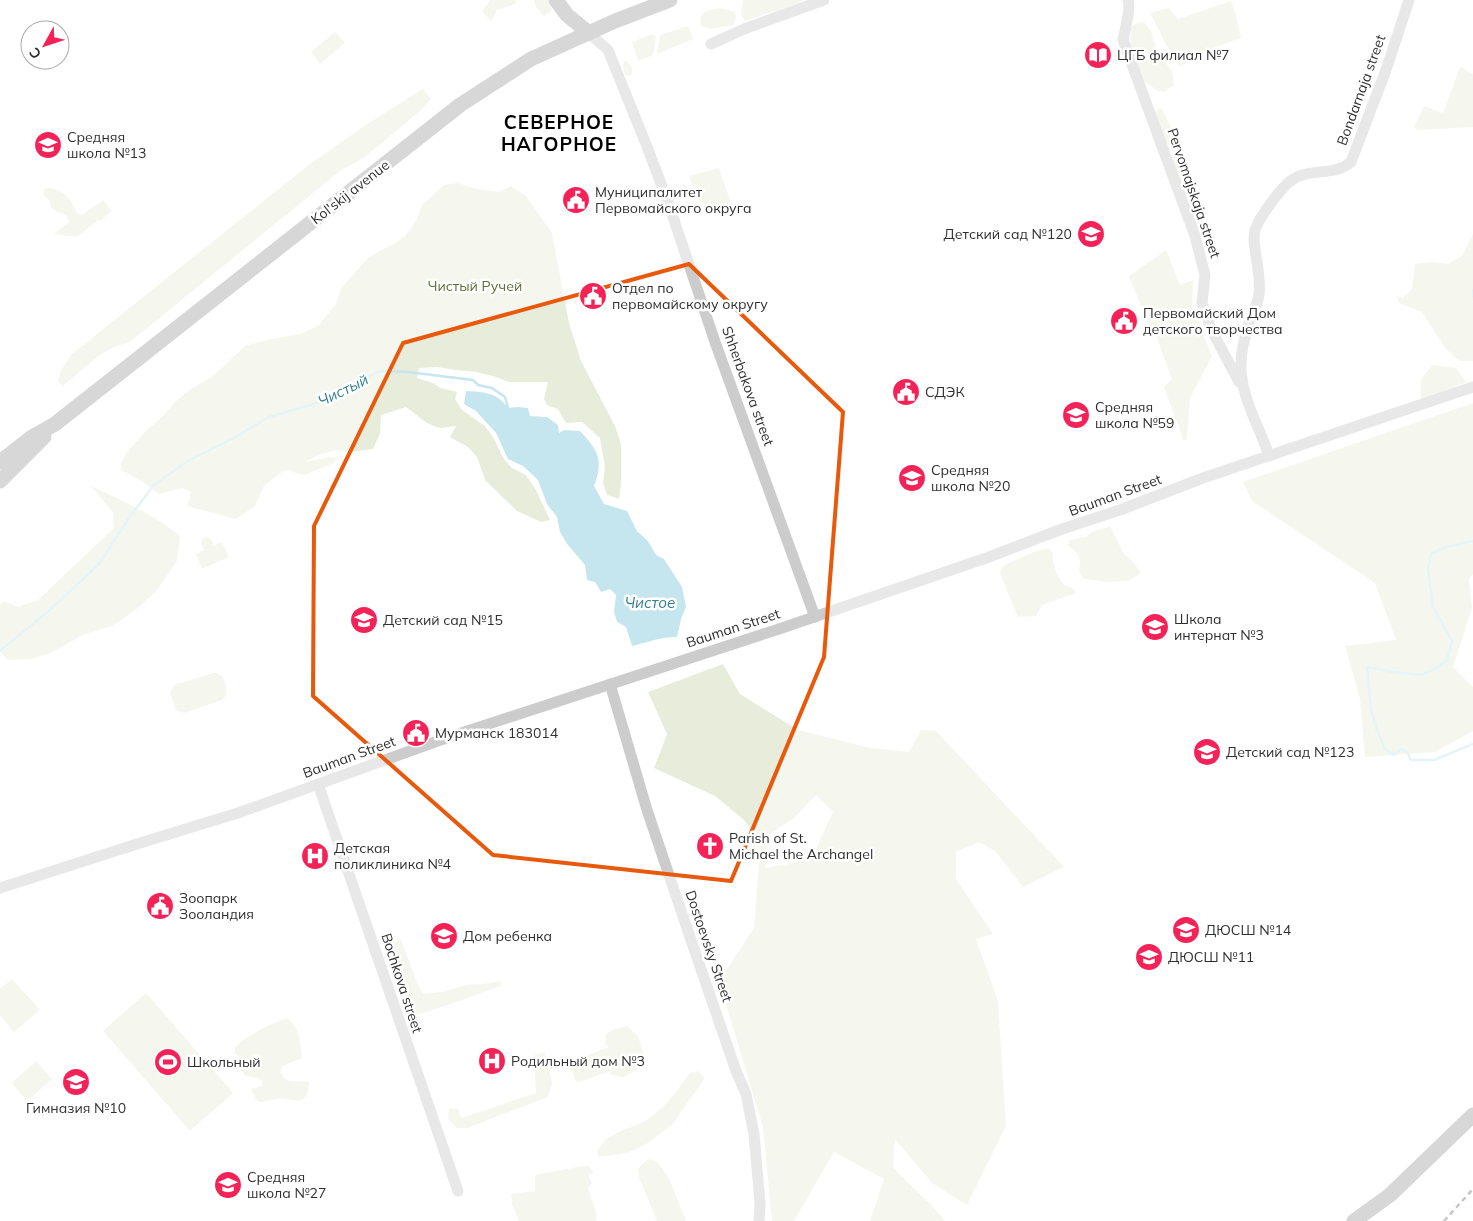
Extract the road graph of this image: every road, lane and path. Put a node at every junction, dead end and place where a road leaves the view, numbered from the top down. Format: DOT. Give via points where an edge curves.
graph roads {
  1 [pos="556,0"];
  2 [pos="670,0"];
  3 [pos="824,0"];
  4 [pos="1128,0"];
  5 [pos="1409,0"];
  6 [pos="588,33"];
  7 [pos="711,44"];
  8 [pos="1473,387"];
  9 [pos="1245,392"];
  10 [pos="1269,456"];
  11 [pos="2,470"];
  12 [pos="815,617"];
  13 [pos="610,684"];
  14 [pos="318,784"];
  15 [pos="0,888"];
  16 [pos="1473,1115"];
  17 [pos="1473,1120"];
  18 [pos="1445,1143"];
  19 [pos="458,1191"];
  20 [pos="759,1221"];
  21 [pos="1354,1221"];
  1 -- 6 [label="main road" via="567,15"];
  2 -- 6 [label="main road, Kol'skij avenue"];
  3 -- 7 [label="street"];
  4 -- 9 [label="street, Pervomajskaja street" via="1130,6 1123,40 1195,236 1205,275 1202,303 1211,329"];
  5 -- 9 [label="street, Bondarnaja street" via="1351,162 1345,168 1306,173 1290,181 1254,231 1259,296 1242,348"];
  6 -- 11 [label="main road, Kol'skij avenue" via="531,59 458,107 55,424 38,444"];
  6 -- 12 [label="street, Shherbakova street" via="608,50 646,144"];
  8 -- 10 [label="street, Bauman Street"];
  9 -- 10 [label="street, Bondarnaja street"];
  10 -- 12 [label="street, Bauman Street"];
  12 -- 13 [label="street, Bauman Street"];
  13 -- 14 [label="street, Bauman Street"];
  13 -- 20 [label="street, Dostoevsky Street" via="647,810 746,1094 754,1134"];
  14 -- 15 [label="street, Bauman Street" via="238,813"];
  14 -- 19 [label="street, Bochkova street"];
  16 -- 18 [label="main road"];
  17 -- 18 [label="main road"];
  18 -- 21 [label="main road" via="1390,1195"];
}
